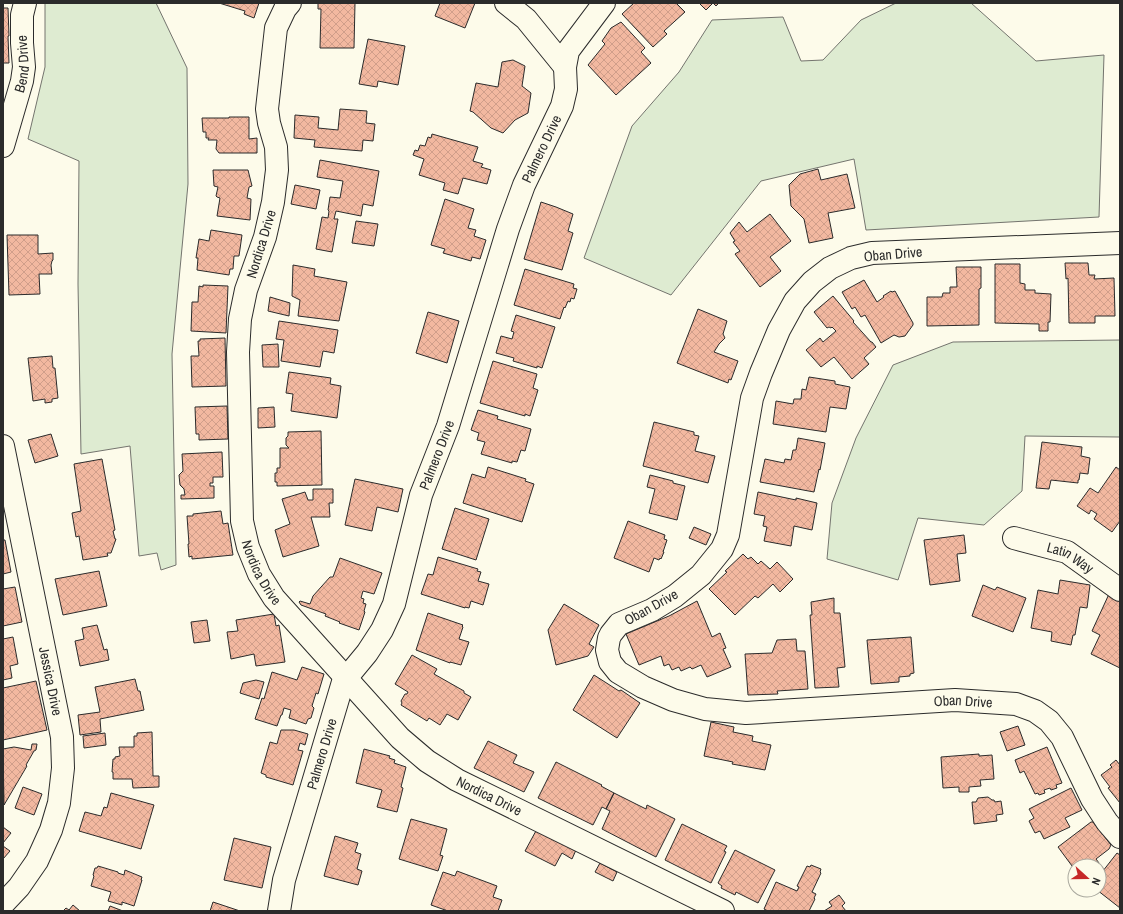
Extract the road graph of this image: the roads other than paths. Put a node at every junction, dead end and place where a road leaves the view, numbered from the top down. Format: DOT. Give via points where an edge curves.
graph roads {
  1 [pos="25,3"];
  2 [pos="290,3"];
  3 [pos="506,3"];
  4 [pos="604,3"];
  5 [pos="565,66"];
  6 [pos="3,146"];
  7 [pos="1120,243"];
  8 [pos="3,446"];
  9 [pos="1014,538"];
  10 [pos="1120,590"];
  11 [pos="346,678"];
  12 [pos="1120,837"];
  13 [pos="3,904"];
  14 [pos="279,911"];
  15 [pos="723,911"];
  1 -- 6 [label="street, Bend Drive" via="22,15 22,81"];
  2 -- 11 [label="street, Nordica Drive" via="276,28 267,110 276,147 274,202 265,237 246,290 240,319 238,352 242,521 248,547 259,574 274,598"];
  3 -- 5 [label="street" via="526,19"];
  4 -- 5 [label="street, Palmero Drive" via="568,51"];
  5 -- 11 [label="street, Palmero Drive" via="566,89 562,106 524,185 508,228 448,426 420,495 394,604 382,630"];
  7 -- 12 [label="street, Oban Drive" via="872,254 851,258 830,268 812,282 795,301 779,330 752,398 728,535 722,549 700,575 675,596 652,610 620,624 611,634 607,650 610,662 618,672 636,684 673,700 705,709 746,713 955,700 1016,704 1028,708 1049,721 1062,737 1092,798"];
  8 -- 13 [label="street, Jessica Drive" via="62,737 63,768 59,803 51,830 37,861 19,887"];
  9 -- 10 [label="street, Latin Way" via="1067,552"];
  11 -- 14 [label="street, Palmero Drive" via="284,880"];
  11 -- 15 [label="street, Nordica Drive" via="400,738 427,762 457,780"];
}
